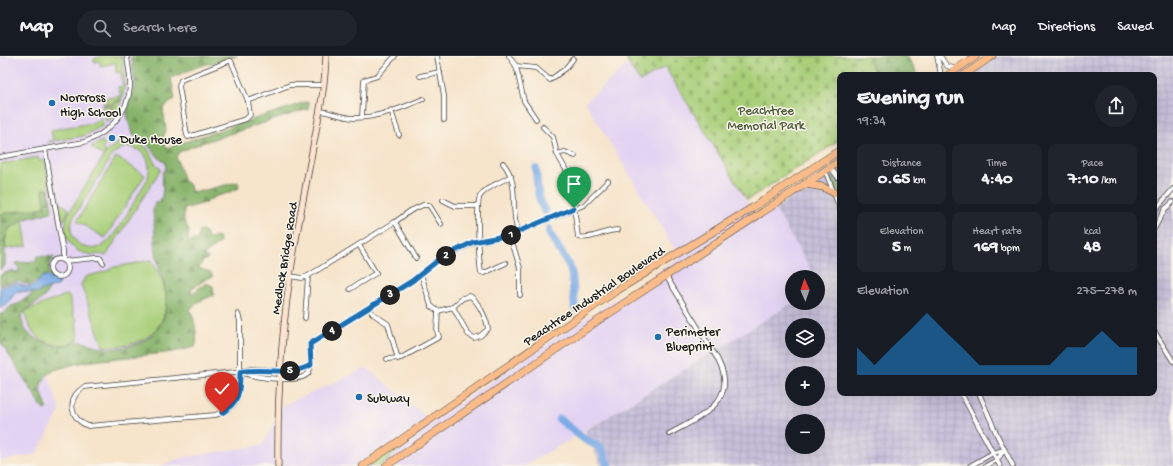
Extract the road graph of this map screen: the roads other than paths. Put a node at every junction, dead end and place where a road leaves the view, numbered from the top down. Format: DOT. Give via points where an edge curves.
graph roads {
  1 [pos="127,56"];
  2 [pos="326,56"];
  3 [pos="395,56"];
  4 [pos="437,56"];
  5 [pos="508,56"];
  6 [pos="937,56"];
  7 [pos="940,56"];
  8 [pos="976,56"];
  9 [pos="992,56"];
  10 [pos="574,59"];
  11 [pos="944,62"];
  12 [pos="939,65"];
  13 [pos="516,66"];
  14 [pos="957,69"];
  15 [pos="440,72"];
  16 [pos="941,72"];
  17 [pos="952,72"];
  18 [pos="968,72"];
  19 [pos="420,76"];
  20 [pos="324,85"];
  21 [pos="423,99"];
  22 [pos="248,101"];
  23 [pos="391,110"];
  24 [pos="320,111"];
  25 [pos="362,117"];
  26 [pos="536,119"];
  27 [pos="444,120"];
  28 [pos="543,127"];
  29 [pos="399,135"];
  30 [pos="45,149"];
  31 [pos="837,152"];
  32 [pos="557,154"];
  33 [pos="576,156"];
  34 [pos="0,157"];
  35 [pos="503,163"];
  36 [pos="837,163"];
  37 [pos="833,171"];
  38 [pos="827,175"];
  39 [pos="511,176"];
  40 [pos="837,176"];
  41 [pos="608,181"];
  42 [pos="805,184"];
  43 [pos="1173,190"];
  44 [pos="834,193"];
  45 [pos="443,200"];
  46 [pos="837,200"];
  47 [pos="1173,202"];
  48 [pos="478,206"];
  49 [pos="574,208"];
  50 [pos="1157,208"];
  51 [pos="395,222"];
  52 [pos="1157,223"];
  53 [pos="441,224"];
  54 [pos="618,230"];
  55 [pos="518,232"];
  56 [pos="510,235"];
  57 [pos="478,242"];
  58 [pos="359,245"];
  59 [pos="416,258"];
  60 [pos="64,261"];
  61 [pos="103,263"];
  62 [pos="506,263"];
  63 [pos="421,274"];
  64 [pos="666,275"];
  65 [pos="290,276"];
  66 [pos="308,276"];
  67 [pos="350,289"];
  68 [pos="520,295"];
  69 [pos="453,307"];
  70 [pos="369,308"];
  71 [pos="438,311"];
  72 [pos="238,314"];
  73 [pos="305,318"];
  74 [pos="1157,335"];
  75 [pos="398,358"];
  76 [pos="386,359"];
  77 [pos="1173,361"];
  78 [pos="311,365"];
  79 [pos="280,370"];
  80 [pos="240,372"];
  81 [pos="280,378"];
  82 [pos="962,396"];
  83 [pos="980,396"];
  84 [pos="669,434"];
  85 [pos="1004,450"];
  86 [pos="992,452"];
  87 [pos="997,460"];
  88 [pos="278,466"];
  89 [pos="363,466"];
  90 [pos="386,466"];
  91 [pos="970,466"];
  92 [pos="986,466"];
  93 [pos="1000,466"];
  94 [pos="1013,466"];
  1 -- 30 [label="street" via="130,87 121,114 94,138"];
  2 -- 20 [label="main road, Medlock Bridge Road"];
  3 -- 25 [label="street" via="377,76 364,80"];
  4 -- 15 [label="street"];
  5 -- 13 [label="street"];
  6 -- 12 [label="street"];
  7 -- 11 [label="street"];
  8 -- 14 [label="highway"];
  9 -- 18 [label="highway"];
  10 -- 13 [label="street" via="550,80 536,68"];
  11 -- 12 [label="street"];
  11 -- 14 [label="street" via="947,66"];
  12 -- 16 [label="street"];
  13 -- 26 [label="street" via="524,100"];
  14 -- 17 [label="highway"];
  15 -- 19 [label="street"];
  15 -- 27 [label="street"];
  20 -- 22 [label="street" via="290,85"];
  20 -- 24 [label="main road, Medlock Bridge Road"];
  21 -- 23 [label="street"];
  22 -- 22 [label="street" via="250,115 246,119 188,137 179,86 183,78 231,61"];
  23 -- 25 [label="street"];
  23 -- 29 [label="street"];
  24 -- 25 [label="street" via="353,118"];
  24 -- 65 [label="main road, Medlock Bridge Road"];
  28 -- 32 [label="street" via="553,137"];
  30 -- 34 [label="street"];
  30 -- 60 [label="street"];
  31 -- 89 [label="highway, Peachtree Industrial Boulevard" via="752,208 616,291"];
  32 -- 33 [label="street" via="565,152"];
  32 -- 49 [label="street" via="571,183"];
  35 -- 39 [label="street"];
  36 -- 42 [label="highway, Peachtree Industrial Boulevard"];
  37 -- 40 [label="street"];
  38 -- 44 [label="street"];
  39 -- 48 [label="street" via="484,191 478,198"];
  39 -- 55 [label="street" via="514,186 513,210"];
  41 -- 49 [label="street" via="584,205"];
  42 -- 44 [label="highway" via="823,187"];
  42 -- 64 [label="highway, Peachtree Industrial Boulevard"];
  43 -- 50 [label="street"];
  44 -- 46 [label="street"];
  45 -- 48 [label="street" via="455,206"];
  47 -- 52 [label="street"];
  48 -- 57 [label="street"];
  49 -- 54 [label="street" via="578,237"];
  49 -- 55 [label="street"];
  51 -- 53 [label="street" via="410,211 429,205"];
  51 -- 58 [label="street"];
  51 -- 59 [label="street"];
  55 -- 56 [label="street"];
  56 -- 57 [label="street"];
  56 -- 68 [label="street" via="520,268"];
  57 -- 62 [label="street" via="480,269 483,273"];
  57 -- 63 [label="street" via="441,258"];
  58 -- 66 [label="street"];
  58 -- 67 [label="street" via="376,273"];
  60 -- 60 [label="street" via="52,263 50,271 59,277 64,275 67,270"];
  60 -- 61 [label="street" via="100,258"];
  63 -- 70 [label="street"];
  63 -- 71 [label="street" via="431,306"];
  64 -- 84 [label="street" via="717,358 723,373 724,385 719,399 712,408"];
  64 -- 90 [label="highway, Peachtree Industrial Boulevard"];
  65 -- 66 [label="street"];
  65 -- 79 [label="main road, Medlock Bridge Road"];
  66 -- 73 [label="street"];
  69 -- 69 [label="street" via="464,298 474,298 488,324 488,329 474,338 468,334"];
  69 -- 71 [label="street"];
  70 -- 75 [label="street" via="373,314 388,324"];
  70 -- 78 [label="street" via="310,344"];
  71 -- 75 [label="street" via="439,337"];
  72 -- 80 [label="street"];
  74 -- 77 [label="street"];
  75 -- 76 [label="street"];
  78 -- 79 [label="street" via="295,371"];
  78 -- 81 [label="street" via="304,377"];
  79 -- 80 [label="street" via="250,369"];
  79 -- 81 [label="main road, Medlock Bridge Road"];
  80 -- 80 [label="street" via="239,394 235,403 215,415 88,426 81,424 73,415 72,402 84,387"];
  80 -- 81 [label="street" via="249,376"];
  81 -- 88 [label="main road, Medlock Bridge Road"];
  82 -- 86 [label="street"];
  83 -- 85 [label="street"];
  85 -- 86 [label="street"];
  85 -- 87 [label="street"];
  85 -- 94 [label="street"];
  86 -- 87 [label="street"];
  86 -- 91 [label="street"];
  87 -- 92 [label="street"];
  87 -- 93 [label="street"];
}
